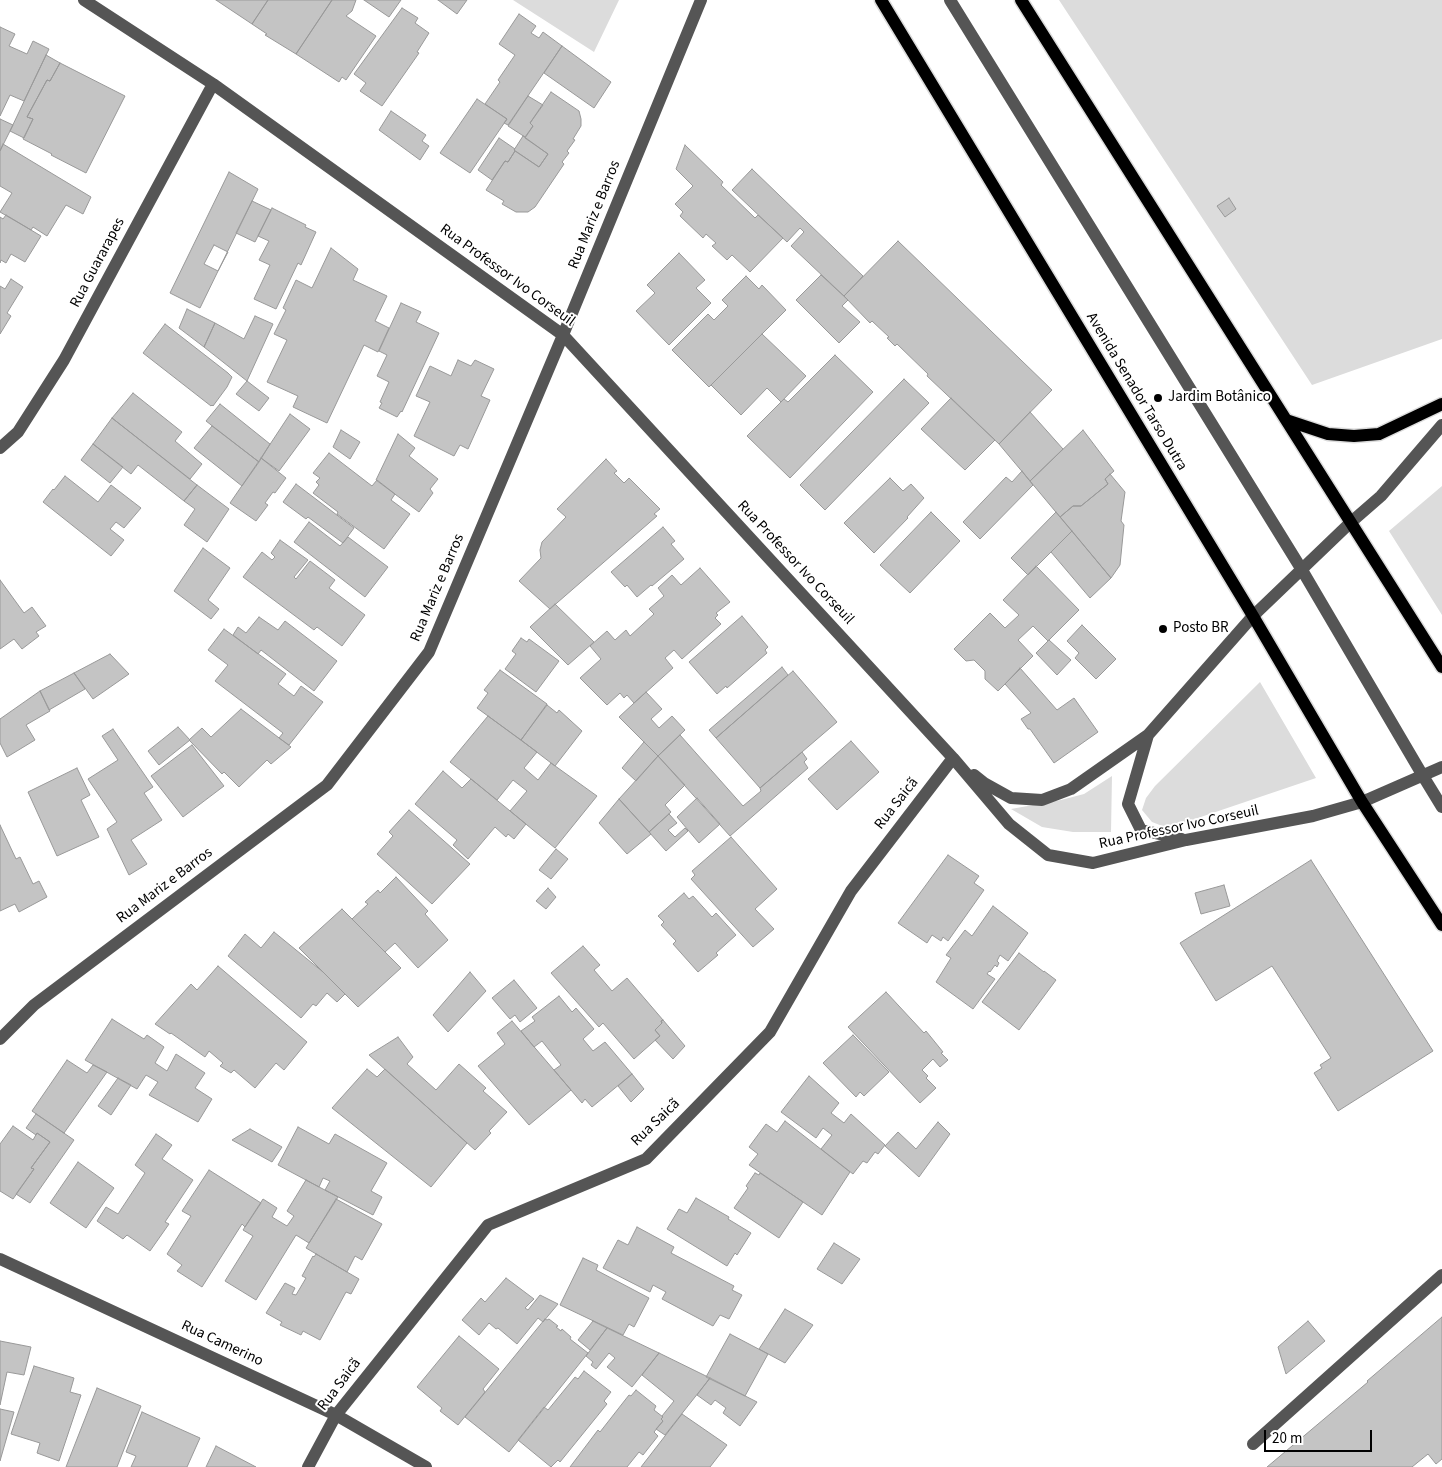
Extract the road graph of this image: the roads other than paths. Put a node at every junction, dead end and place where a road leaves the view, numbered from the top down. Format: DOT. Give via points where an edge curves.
graph roads {
  1 [pos="84,0"];
  2 [pos="701,0"];
  3 [pos="881,0"];
  4 [pos="950,0"];
  5 [pos="1021,0"];
  6 [pos="213,84"];
  7 [pos="563,335"];
  8 [pos="1442,404"];
  9 [pos="1286,420"];
  10 [pos="1442,425"];
  11 [pos="0,448"];
  12 [pos="1350,523"];
  13 [pos="1302,570"];
  14 [pos="1253,616"];
  15 [pos="1442,668"];
  16 [pos="1148,735"];
  17 [pos="952,758"];
  18 [pos="1442,767"];
  19 [pos="1423,776"];
  20 [pos="1362,802"];
  21 [pos="1442,807"];
  22 [pos="1186,840"];
  23 [pos="1442,925"];
  24 [pos="0,1038"];
  25 [pos="0,1259"];
  26 [pos="1442,1275"];
  27 [pos="336,1415"];
  28 [pos="1253,1444"];
  29 [pos="308,1467"];
  30 [pos="426,1467"];
  1 -- 6 [label="street, Rua Professor Ivo Corseuil"];
  2 -- 7 [label="street, Rua Mariz e Barros"];
  3 -- 14 [label="main road, Avenida Senador Tarso Dutra"];
  4 -- 13 [label="street"];
  5 -- 9 [label="main road"];
  6 -- 7 [label="street, Rua Professor Ivo Corseuil"];
  6 -- 11 [label="street, Rua Guararapes" via="64,360 18,432"];
  7 -- 17 [label="street, Rua Professor Ivo Corseuil"];
  7 -- 24 [label="street, Rua Mariz e Barros" via="429,652 327,785 34,1005"];
  8 -- 9 [label="main road" via="1379,434 1370,435 1328,434"];
  9 -- 12 [label="main road"];
  10 -- 12 [label="street, Rua Professor Ivo Corseuil" via="1381,496"];
  12 -- 13 [label="street, Rua Professor Ivo Corseuil"];
  12 -- 15 [label="main road"];
  13 -- 14 [label="street, Rua Professor Ivo Corseuil"];
  13 -- 19 [label="street"];
  14 -- 16 [label="street, Rua Professor Ivo Corseuil"];
  14 -- 20 [label="main road, Avenida Senador Tarso Dutra"];
  16 -- 17 [label="street, Rua Professor Ivo Corseuil" via="1071,789 1042,800 1012,798 984,783"];
  16 -- 22 [label="street" via="1128,804 1141,830"];
  17 -- 22 [label="street, Rua Professor Ivo Corseuil" via="1008,824 1048,855 1093,863"];
  17 -- 27 [label="street, Rua Saicã" via="851,891 770,1032 646,1159 488,1225"];
  18 -- 19 [label="street, Rua Professor Ivo Corseuil"];
  19 -- 20 [label="street, Rua Professor Ivo Corseuil"];
  19 -- 21 [label="street"];
  20 -- 22 [label="street, Rua Professor Ivo Corseuil" via="1313,816"];
  20 -- 23 [label="main road, Avenida Senador Tarso Dutra"];
  25 -- 27 [label="street, Rua Camerino"];
  26 -- 28 [label="street"];
  27 -- 29 [label="street, Rua Saicã"];
  27 -- 30 [label="street, Rua Camerino"];
}
